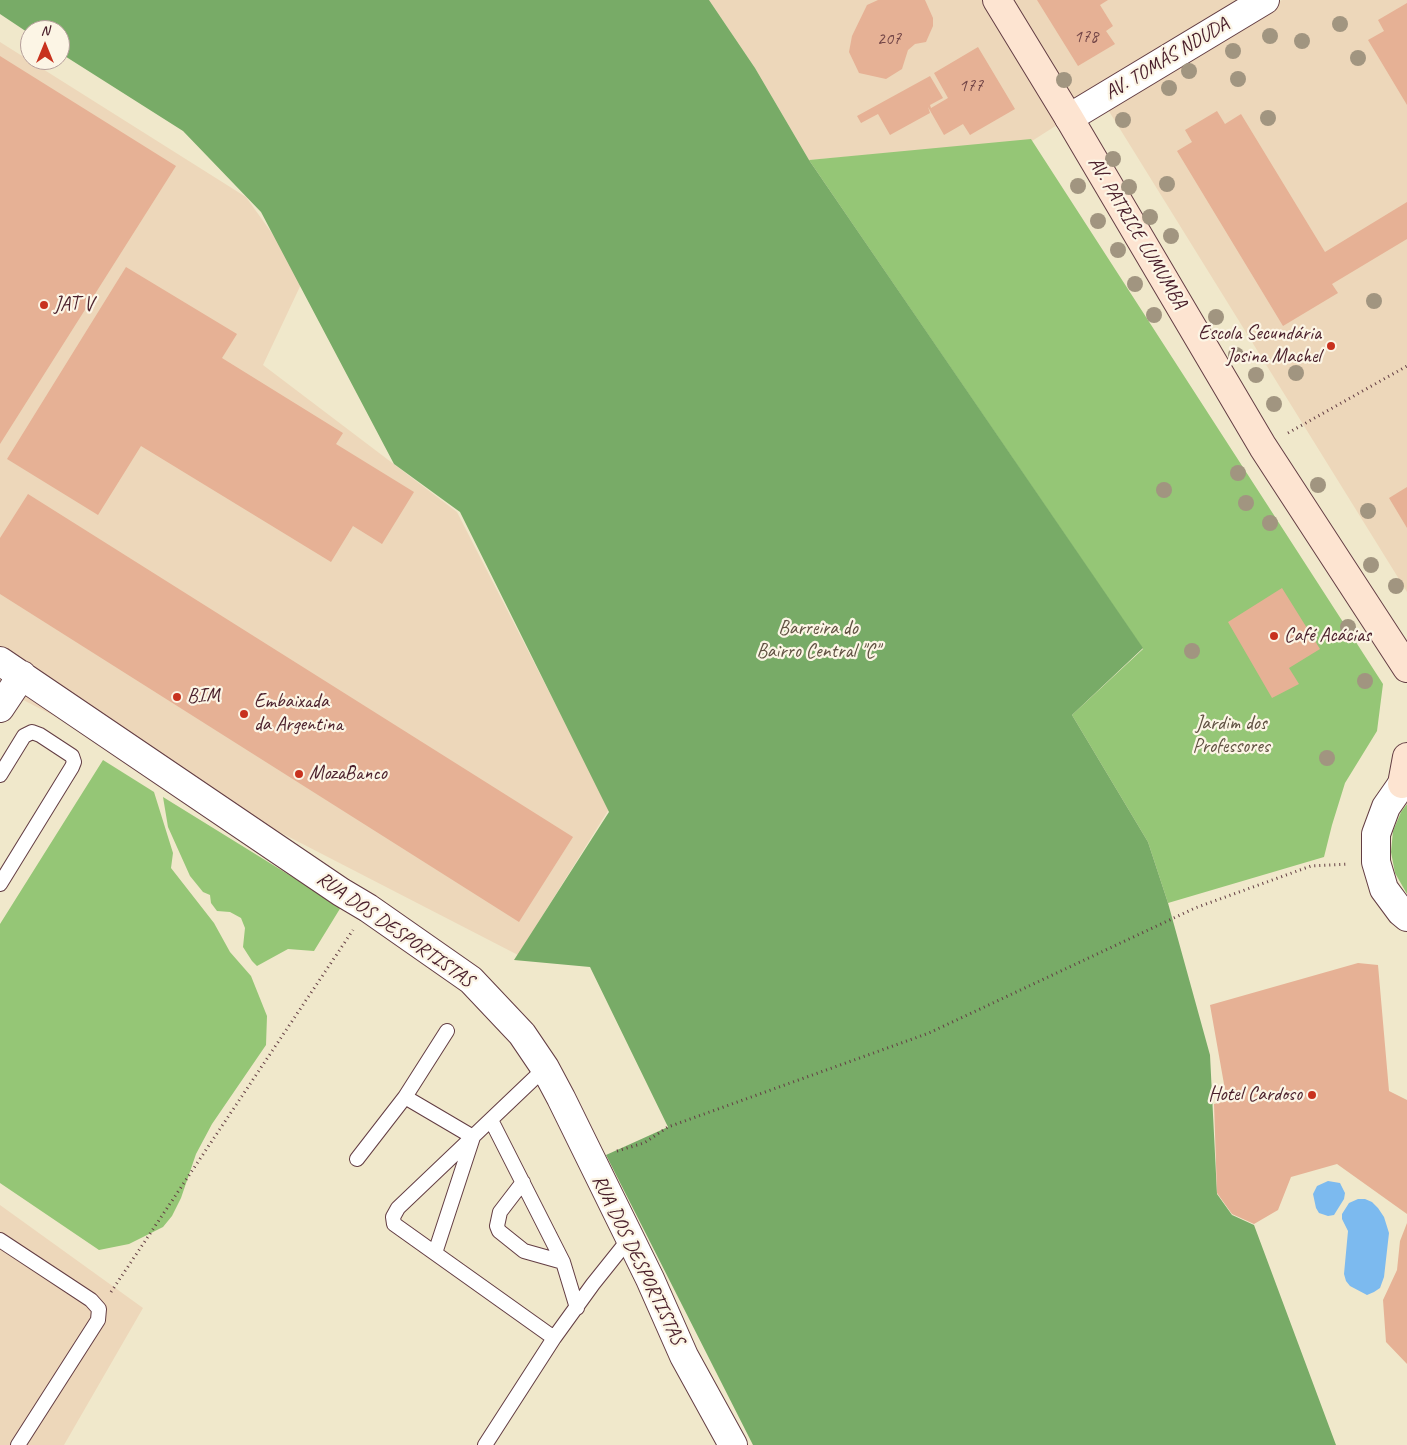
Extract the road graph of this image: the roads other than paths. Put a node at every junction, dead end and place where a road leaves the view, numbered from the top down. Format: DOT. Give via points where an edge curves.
graph roads {
  1 [pos="997,0"];
  2 [pos="1265,0"];
  3 [pos="1069,118"];
  4 [pos="11,668"];
  5 [pos="1407,668"];
  6 [pos="0,708"];
  7 [pos="1407,757"];
  8 [pos="0,775"];
  9 [pos="1405,782"];
  10 [pos="0,884"];
  11 [pos="1407,917"];
  12 [pos="447,1031"];
  13 [pos="545,1068"];
  14 [pos="405,1097"];
  15 [pos="491,1120"];
  16 [pos="473,1137"];
  17 [pos="357,1159"];
  18 [pos="523,1182"];
  19 [pos="629,1239"];
  20 [pos="0,1240"];
  21 [pos="435,1253"];
  22 [pos="563,1262"];
  23 [pos="577,1308"];
  24 [pos="554,1338"];
  25 [pos="18,1445"];
  26 [pos="485,1445"];
  27 [pos="734,1445"];
  1 -- 3 [label="main road, AV. PATRICE LUMUMBA"];
  2 -- 3 [label="street, AV. TOMÁS NDUDA"];
  3 -- 5 [label="main road, AV. PATRICE LUMUMBA" via="1263,447"];
  4 -- 6 [label="street"];
  4 -- 13 [label="street, RUA DOS DESPORTISTAS" via="471,980 522,1034"];
  7 -- 9 [label="main road"];
  8 -- 10 [label="lane" via="24,736 32,732 72,756 74,762"];
  9 -- 11 [label="street" via="1386,807 1376,834 1376,862 1384,889"];
  12 -- 14 [label="lane"];
  13 -- 15 [label="lane"];
  13 -- 19 [label="street, RUA DOS DESPORTISTAS"];
  14 -- 16 [label="lane"];
  14 -- 17 [label="lane"];
  15 -- 16 [label="lane"];
  15 -- 18 [label="lane"];
  16 -- 21 [label="lane"];
  16 -- 21 [label="lane" via="398,1208 393,1217 394,1224"];
  18 -- 22 [label="lane"];
  18 -- 22 [label="lane" via="500,1212 498,1231 524,1251"];
  19 -- 23 [label="lane"];
  19 -- 27 [label="street, RUA DOS DESPORTISTAS" via="684,1356"];
  20 -- 25 [label="lane" via="91,1300 99,1309 98,1320"];
  21 -- 24 [label="lane"];
  22 -- 23 [label="lane"];
  23 -- 24 [label="lane"];
  24 -- 26 [label="lane"];
}
